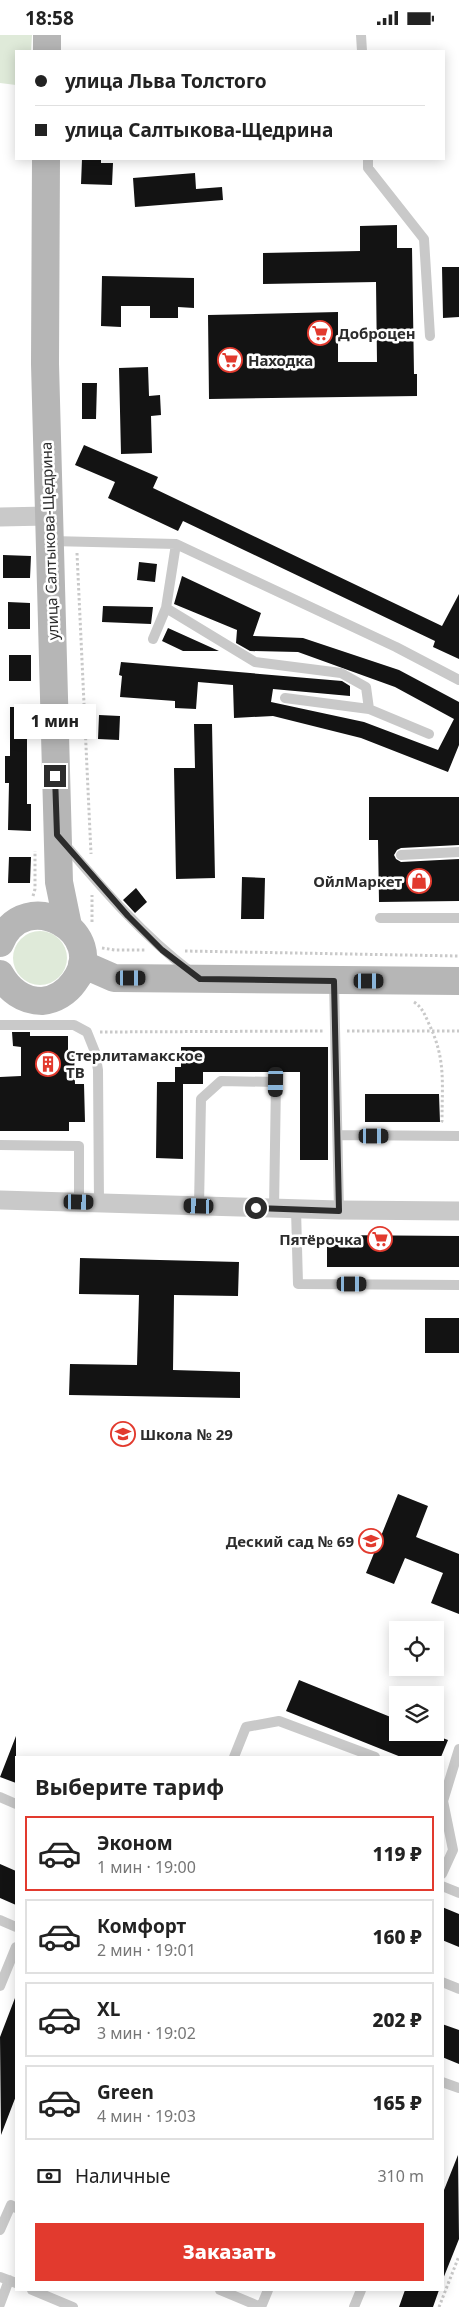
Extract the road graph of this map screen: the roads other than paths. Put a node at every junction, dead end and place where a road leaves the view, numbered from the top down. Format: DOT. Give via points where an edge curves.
graph roads {
  1 [pos="47,35"];
  2 [pos="361,35"];
  3 [pos="47,50"];
  4 [pos="362,50"];
  5 [pos="46,160"];
  6 [pos="368,160"];
  7 [pos="430,336"];
  8 [pos="0,517"];
  9 [pos="48,528"];
  10 [pos="176,544"];
  11 [pos="166,608"];
  12 [pos="153,639"];
  13 [pos="459,680"];
  14 [pos="285,698"];
  15 [pos="369,709"];
  16 [pos="428,734"];
  17 [pos="57,835"];
  18 [pos="459,852"];
  19 [pos="401,855"];
  20 [pos="59,883"];
  21 [pos="34,915"];
  22 [pos="380,918"];
  23 [pos="459,918"];
  24 [pos="80,928"];
  25 [pos="0,943"];
  26 [pos="91,955"];
  27 [pos="0,974"];
  28 [pos="114,978"];
  29 [pos="200,979"];
  30 [pos="334,981"];
  31 [pos="459,981"];
  32 [pos="9,992"];
  33 [pos="58,997"];
  34 [pos="0,1025"];
  35 [pos="338,1135"];
  36 [pos="459,1136"];
  37 [pos="0,1145"];
  38 [pos="0,1200"];
  39 [pos="79,1202"];
  40 [pos="99,1203"];
  41 [pos="199,1206"];
  42 [pos="274,1209"];
  43 [pos="296,1209"];
  44 [pos="339,1211"];
  45 [pos="459,1211"];
  46 [pos="459,1285"];
  47 [pos="459,1749"];
  48 [pos="234,1756"];
  49 [pos="372,1756"];
  50 [pos="445,1784"];
  51 [pos="0,1797"];
  52 [pos="15,1804"];
  53 [pos="444,1806"];
  54 [pos="444,1870"];
  55 [pos="444,1887"];
  56 [pos="459,1893"];
  57 [pos="0,1920"];
  58 [pos="15,1927"];
  59 [pos="15,1949"];
  60 [pos="444,1983"];
  61 [pos="0,1986"];
  62 [pos="459,1989"];
  63 [pos="444,2085"];
  64 [pos="459,2088"];
  65 [pos="15,2207"];
  66 [pos="0,2230"];
  67 [pos="9,2280"];
  68 [pos="34,2291"];
  69 [pos="222,2291"];
  70 [pos="268,2291"];
  71 [pos="361,2291"];
  72 [pos="0,2304"];
  73 [pos="73,2307"];
  74 [pos="261,2307"];
  75 [pos="354,2307"];
  1 -- 3 [label="main road"];
  2 -- 4 [label="lane"];
  5 -- 9 [label="main road, улица Салтыкова-Щедрина" via="44,364"];
  6 -- 7 [label="lane" via="368,168 424,239"];
  8 -- 9 [label="street"];
  9 -- 10 [label="lane" via="76,541"];
  9 -- 17 [label="main road, улица Салтыкова-Щедрина"];
  10 -- 11 [label="lane"];
  10 -- 13 [label="lane"];
  11 -- 12 [label="lane"];
  11 -- 15 [label="lane" via="255,662 341,673 366,687"];
  14 -- 15 [label="lane"];
  15 -- 16 [label="lane"];
  17 -- 20 [label="main road, улица Салтыкова-Щедрина"];
  17 -- 29 [label="lane" via="128,916 162,950"];
  18 -- 19 [label="lane"];
  20 -- 21 [label="main road"];
  20 -- 24 [label="main road, улица Салтыкова-Щедрина"];
  21 -- 24 [label="main road" via="46,915"];
  21 -- 25 [label="main road" via="11,926"];
  22 -- 23 [label="lane"];
  24 -- 26 [label="main road" via="77,937 82,950"];
  26 -- 28 [label="main road"];
  26 -- 33 [label="main road" via="74,983"];
  27 -- 32 [label="main road"];
  28 -- 29 [label="main road"];
  28 -- 33 [label="main road"];
  29 -- 30 [label="main road"];
  30 -- 31 [label="main road"];
  30 -- 35 [label="lane"];
  32 -- 33 [label="main road" via="30,1000"];
  34 -- 40 [label="lane" via="74,1025 86,1032 95,1052 98,1070"];
  35 -- 36 [label="lane"];
  35 -- 44 [label="lane"];
  37 -- 39 [label="lane" via="79,1146"];
  38 -- 39 [label="street"];
  39 -- 40 [label="street"];
  40 -- 41 [label="street"];
  41 -- 42 [label="street"];
  41 -- 42 [label="lane" via="201,1099 221,1081 276,1082"];
  42 -- 43 [label="street"];
  43 -- 44 [label="street"];
  43 -- 46 [label="lane" via="298,1284"];
  44 -- 45 [label="street"];
  47 -- 50 [label="lane"];
  48 -- 49 [label="lane" via="246,1727 279,1721"];
  51 -- 52 [label="lane"];
  53 -- 54 [label="lane" via="453,1850"];
  55 -- 56 [label="lane"];
  57 -- 58 [label="lane"];
  59 -- 61 [label="lane"];
  60 -- 62 [label="lane"];
  63 -- 64 [label="lane"];
  65 -- 66 [label="lane" via="10,2205"];
  67 -- 72 [label="lane"];
  68 -- 73 [label="lane"];
  69 -- 74 [label="lane"];
  70 -- 74 [label="lane"];
  71 -- 75 [label="lane"];
}
